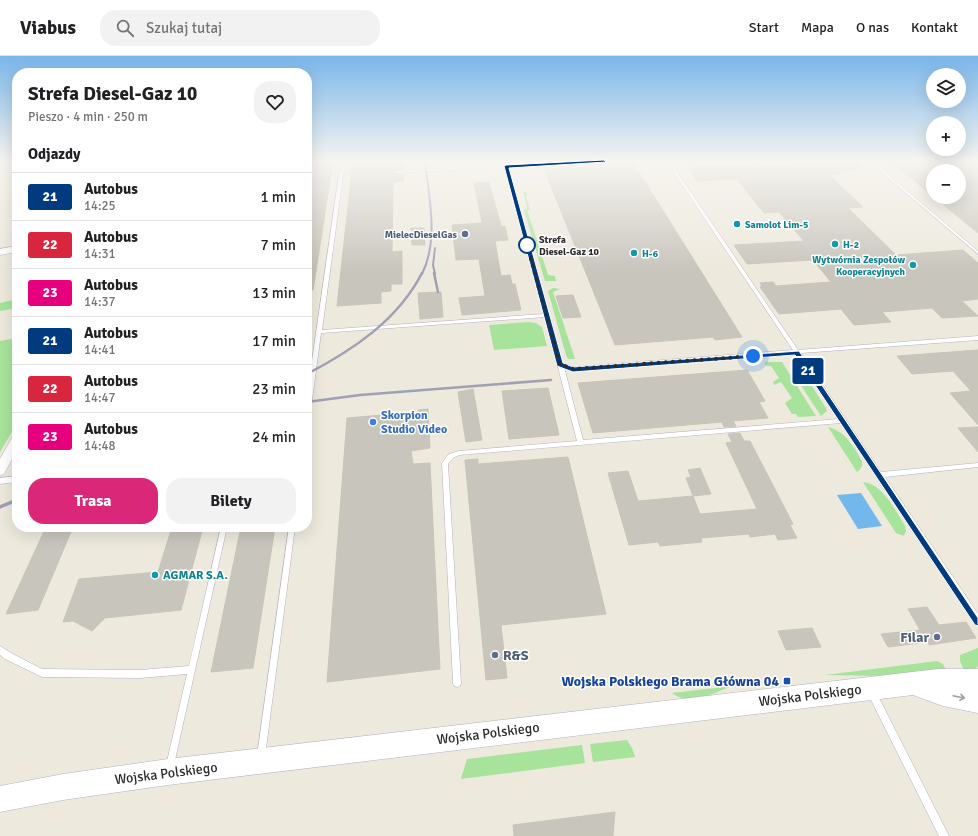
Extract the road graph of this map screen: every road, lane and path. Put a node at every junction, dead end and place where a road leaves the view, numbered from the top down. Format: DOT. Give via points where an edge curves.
graph roads {
  1 [pos="338,197"];
  2 [pos="515,197"];
  3 [pos="692,197"];
  4 [pos="913,197"];
  5 [pos="12,250"];
  6 [pos="0,252"];
  7 [pos="978,253"];
  8 [pos="546,316"];
  9 [pos="319,332"];
  10 [pos="978,338"];
  11 [pos="796,353"];
  12 [pos="560,364"];
  13 [pos="312,380"];
  14 [pos="842,421"];
  15 [pos="581,443"];
  16 [pos="12,448"];
  17 [pos="978,465"];
  18 [pos="0,470"];
  19 [pos="879,474"];
  20 [pos="12,480"];
  21 [pos="0,481"];
  22 [pos="223,532"];
  23 [pos="291,532"];
  24 [pos="978,621"];
  25 [pos="0,650"];
  26 [pos="192,670"];
  27 [pos="978,680"];
  28 [pos="457,683"];
  29 [pos="913,684"];
  30 [pos="870,688"];
  31 [pos="978,701"];
  32 [pos="260,761"];
  33 [pos="168,772"];
  34 [pos="63,787"];
  35 [pos="0,791"];
  36 [pos="0,799"];
  37 [pos="944,836"];
  1 -- 9 [label="lane"];
  2 -- 8 [label="lane"];
  3 -- 11 [label="lane"];
  4 -- 7 [label="lane"];
  5 -- 6 [label="street"];
  8 -- 9 [label="lane"];
  8 -- 12 [label="lane"];
  9 -- 13 [label="lane"];
  10 -- 11 [label="lane"];
  11 -- 12 [label="lane" via="573,369"];
  11 -- 14 [label="lane"];
  12 -- 15 [label="lane"];
  14 -- 15 [label="lane"];
  14 -- 19 [label="lane"];
  15 -- 28 [label="lane" via="459,453 451,456 445,463"];
  16 -- 18 [label="street"];
  17 -- 19 [label="lane"];
  19 -- 24 [label="lane"];
  20 -- 21 [label="lane"];
  22 -- 26 [label="lane"];
  23 -- 32 [label="lane"];
  25 -- 26 [label="lane" via="42,673 140,674"];
  26 -- 33 [label="lane"];
  27 -- 29 [label="street, Wojska Polskiego" via="938,680"];
  29 -- 30 [label="street, Wojska Polskiego"];
  29 -- 31 [label="street, Wojska Polskiego, one-way" via="943,694"];
  30 -- 32 [label="street, Wojska Polskiego"];
  30 -- 37 [label="lane"];
  32 -- 33 [label="street, Wojska Polskiego"];
  33 -- 34 [label="street, Wojska Polskiego"];
  34 -- 35 [label="street, Wojska Polskiego"];
  34 -- 36 [label="street, Wojska Polskiego"];
}
